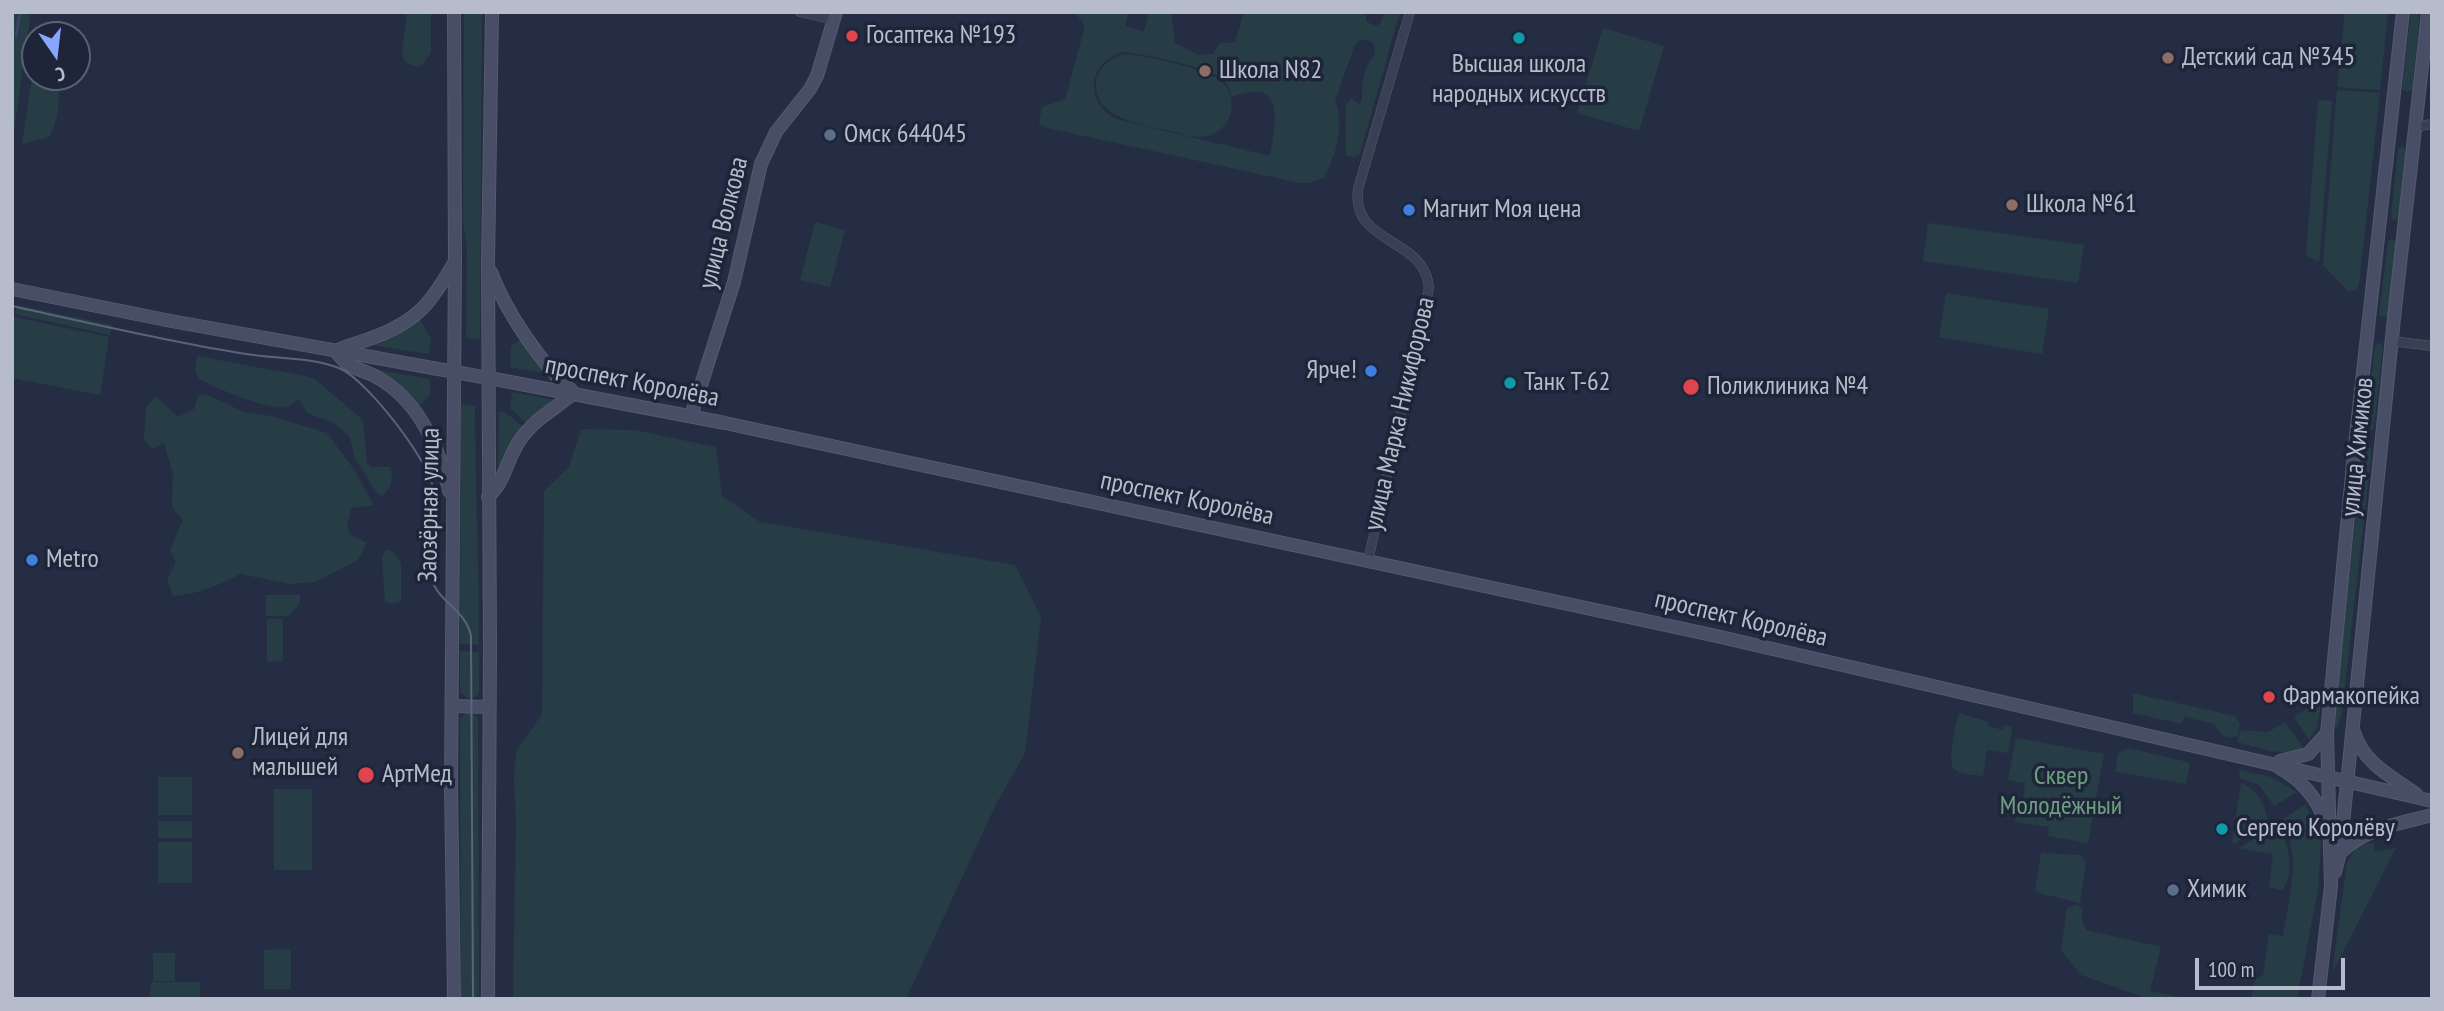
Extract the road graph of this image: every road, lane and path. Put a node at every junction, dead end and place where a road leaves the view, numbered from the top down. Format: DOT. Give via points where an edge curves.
graph roads {
  1 [pos="454,12"];
  2 [pos="492,12"];
  3 [pos="800,12"];
  4 [pos="1410,12"];
  5 [pos="2403,12"];
  6 [pos="2428,12"];
  7 [pos="835,16"];
  8 [pos="2432,124"];
  9 [pos="2389,125"];
  10 [pos="2414,127"];
  11 [pos="2378,232"];
  12 [pos="2403,234"];
  13 [pos="455,262"];
  14 [pos="488,262"];
  15 [pos="12,289"];
  16 [pos="2367,338"];
  17 [pos="2391,341"];
  18 [pos="2432,346"];
  19 [pos="336,351"];
  20 [pos="454,372"];
  21 [pos="488,378"];
  22 [pos="574,393"];
  23 [pos="691,416"];
  24 [pos="2356,441"];
  25 [pos="2381,444"];
  26 [pos="488,497"];
  27 [pos="454,508"];
  28 [pos="1368,561"];
  29 [pos="452,706"];
  30 [pos="489,707"];
  31 [pos="2353,722"];
  32 [pos="2328,733"];
  33 [pos="2269,762"];
  34 [pos="2327,775"];
  35 [pos="2346,781"];
  36 [pos="2427,800"];
  37 [pos="2432,815"];
  38 [pos="2329,834"];
  39 [pos="2340,853"];
  40 [pos="2331,886"];
  41 [pos="454,999"];
  42 [pos="488,999"];
  43 [pos="2318,999"];
  1 -- 13 [label="main road, Заозёрная улица"];
  2 -- 14 [label="main road"];
  3 -- 7 [label="street"];
  4 -- 28 [label="street, улица Марка Никифорова" via="1357,204 1377,234 1419,262 1429,288"];
  5 -- 9 [label="main road, улица Химиков"];
  6 -- 10 [label="main road, улица Химиков"];
  7 -- 23 [label="main road, улица Волкова" via="817,76 776,132 761,164 734,282"];
  8 -- 10 [label="street"];
  9 -- 10 [label="main road"];
  9 -- 11 [label="main road, улица Химиков"];
  10 -- 12 [label="main road, улица Химиков"];
  11 -- 12 [label="main road"];
  11 -- 16 [label="main road, улица Химиков"];
  12 -- 17 [label="main road, улица Химиков"];
  13 -- 19 [label="main road" via="417,316 389,332"];
  13 -- 20 [label="main road, Заозёрная улица"];
  14 -- 21 [label="main road"];
  14 -- 22 [label="main road" via="501,295 525,334"];
  15 -- 19 [label="main road, проспект Королёва"];
  16 -- 17 [label="main road"];
  16 -- 24 [label="main road, улица Химиков"];
  17 -- 18 [label="street"];
  17 -- 25 [label="main road, улица Химиков"];
  19 -- 20 [label="main road, проспект Королёва"];
  19 -- 27 [label="main road" via="344,364 380,379 415,412 443,464"];
  20 -- 21 [label="main road, проспект Королёва"];
  20 -- 27 [label="main road, Заозёрная улица"];
  21 -- 22 [label="main road, проспект Королёва"];
  21 -- 26 [label="main road"];
  22 -- 23 [label="main road, проспект Королёва"];
  22 -- 26 [label="main road" via="529,429 510,456 499,488"];
  23 -- 28 [label="main road, проспект Королёва"];
  24 -- 25 [label="main road"];
  24 -- 32 [label="main road, улица Химиков"];
  25 -- 31 [label="main road, улица Химиков"];
  26 -- 30 [label="main road"];
  27 -- 29 [label="main road, Заозёрная улица"];
  28 -- 33 [label="main road, проспект Королёва"];
  29 -- 30 [label="main road"];
  29 -- 41 [label="main road, Заозёрная улица"];
  30 -- 42 [label="main road"];
  31 -- 35 [label="main road, улица Химиков"];
  31 -- 36 [label="main road" via="2357,742 2370,761"];
  32 -- 33 [label="main road" via="2308,754"];
  32 -- 34 [label="main road, улица Химиков"];
  33 -- 34 [label="main road, проспект Королёва"];
  33 -- 38 [label="main road" via="2314,797"];
  34 -- 35 [label="main road, проспект Королёва"];
  34 -- 38 [label="main road, улица Химиков"];
  35 -- 36 [label="main road, проспект Королёва"];
  35 -- 39 [label="main road, улица Химиков"];
  37 -- 39 [label="main road" via="2369,832"];
  38 -- 40 [label="main road, улица Химиков"];
  39 -- 40 [label="main road, улица Химиков"];
  40 -- 43 [label="main road, улица Химиков"];
}
